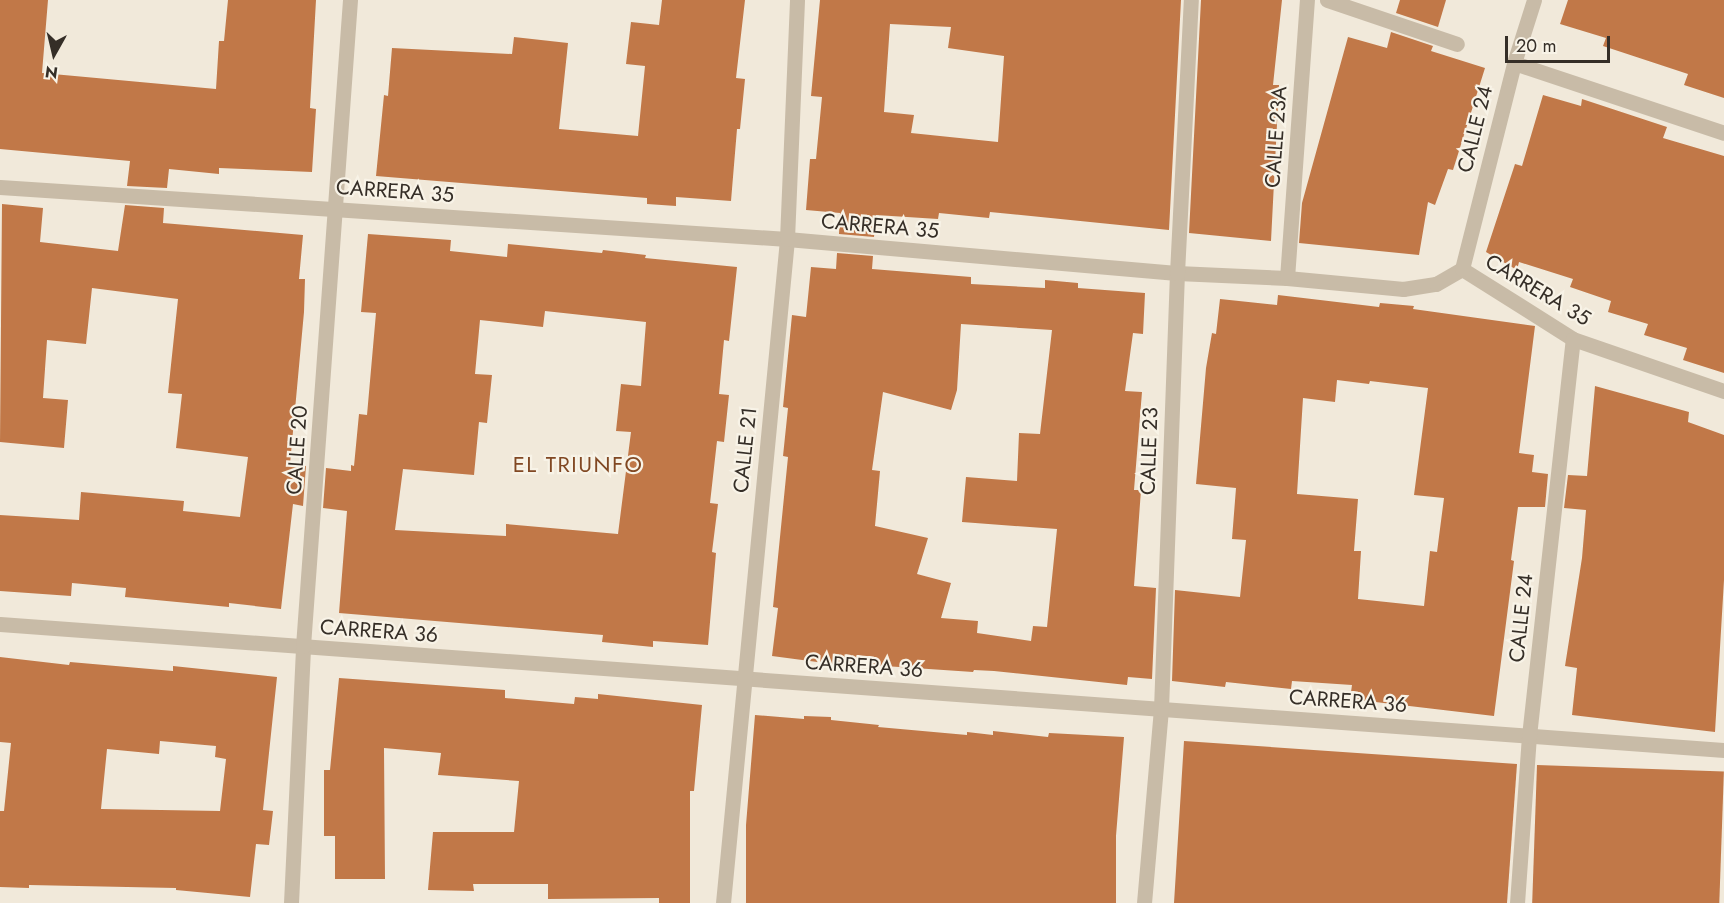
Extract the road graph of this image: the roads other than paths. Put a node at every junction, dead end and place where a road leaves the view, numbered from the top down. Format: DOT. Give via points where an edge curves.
graph roads {
  1 [pos="350,0"];
  2 [pos="797,0"];
  3 [pos="1191,0"];
  4 [pos="1307,0"];
  5 [pos="1327,0"];
  6 [pos="1534,0"];
  7 [pos="1457,44"];
  8 [pos="1514,63"];
  9 [pos="1724,133"];
  10 [pos="0,187"];
  11 [pos="336,208"];
  12 [pos="787,239"];
  13 [pos="1462,269"];
  14 [pos="1177,273"];
  15 [pos="1287,278"];
  16 [pos="1573,339"];
  17 [pos="1724,391"];
  18 [pos="0,624"];
  19 [pos="303,646"];
  20 [pos="744,678"];
  21 [pos="1161,709"];
  22 [pos="1528,736"];
  23 [pos="1724,750"];
  24 [pos="291,903"];
  25 [pos="723,903"];
  26 [pos="1144,903"];
  27 [pos="1517,903"];
  1 -- 11 [label="street, CALLE 20"];
  2 -- 12 [label="street, CALLE 21"];
  3 -- 14 [label="street, CALLE 23"];
  4 -- 15 [label="street, CALLE 23A"];
  5 -- 7 [label="street"];
  6 -- 8 [label="street, CALLE 24"];
  8 -- 9 [label="street"];
  8 -- 13 [label="street, CALLE 24"];
  10 -- 11 [label="street, CARRERA 35"];
  11 -- 12 [label="street, CARRERA 35"];
  11 -- 19 [label="street, CALLE 20"];
  12 -- 14 [label="street, CARRERA 35"];
  12 -- 20 [label="street, CALLE 21"];
  13 -- 15 [label="street, CARRERA 35" via="1436,284 1403,289"];
  13 -- 16 [label="street, CARRERA 35"];
  14 -- 15 [label="street, CARRERA 35"];
  14 -- 21 [label="street, CALLE 23"];
  16 -- 17 [label="street, CARRERA 35"];
  16 -- 22 [label="street, CALLE 24"];
  18 -- 19 [label="street, CARRERA 36"];
  19 -- 20 [label="street, CARRERA 36"];
  19 -- 24 [label="street, CALLE 20"];
  20 -- 21 [label="street, CARRERA 36"];
  20 -- 25 [label="street, CALLE 21"];
  21 -- 22 [label="street, CARRERA 36"];
  21 -- 26 [label="street, CALLE 23"];
  22 -- 23 [label="street, CARRERA 36"];
  22 -- 27 [label="street, CALLE 24"];
}
